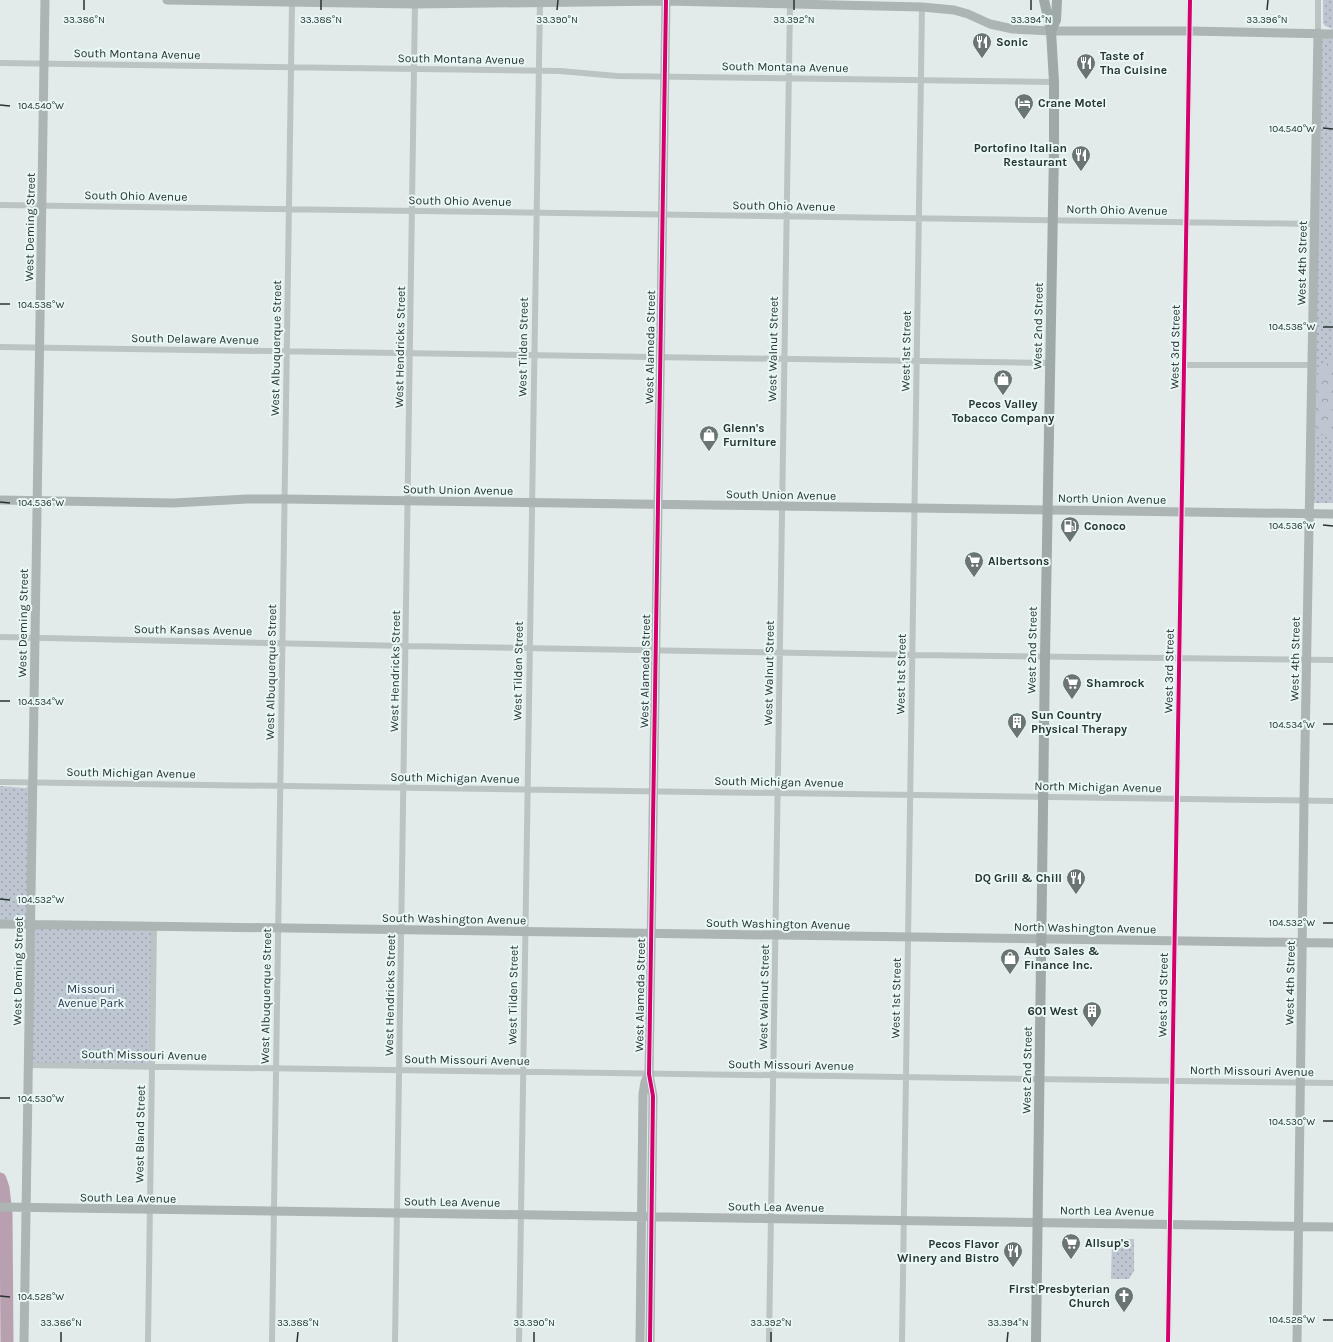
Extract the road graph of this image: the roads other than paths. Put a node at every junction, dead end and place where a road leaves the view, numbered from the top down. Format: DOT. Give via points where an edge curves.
graph roads {
  1 [pos="45,0"];
  2 [pos="167,0"];
  3 [pos="1044,0"];
  4 [pos="1057,0"];
  5 [pos="1190,0"];
  6 [pos="1318,0"];
  7 [pos="540,1"];
  8 [pos="666,1"];
  9 [pos="292,2"];
  10 [pos="416,2"];
  11 [pos="790,4"];
  12 [pos="922,7"];
  13 [pos="1051,31"];
  14 [pos="1190,31"];
  15 [pos="1318,33"];
  16 [pos="1333,34"];
  17 [pos="0,63"];
  18 [pos="44,64"];
  19 [pos="291,68"];
  20 [pos="415,70"];
  21 [pos="539,71"];
  22 [pos="665,77"];
  23 [pos="789,78"];
  24 [pos="921,80"];
  25 [pos="1054,82"];
  26 [pos="0,205"];
  27 [pos="42,206"];
  28 [pos="289,210"];
  29 [pos="413,212"];
  30 [pos="536,213"];
  31 [pos="662,215"];
  32 [pos="786,217"];
  33 [pos="919,219"];
  34 [pos="1053,220"];
  35 [pos="1187,222"];
  36 [pos="1315,224"];
  37 [pos="0,347"];
  38 [pos="40,348"];
  39 [pos="287,352"];
  40 [pos="410,354"];
  41 [pos="534,356"];
  42 [pos="660,357"];
  43 [pos="784,359"];
  44 [pos="917,361"];
  45 [pos="1050,363"];
  46 [pos="1184,365"];
  47 [pos="1312,365"];
  48 [pos="285,499"];
  49 [pos="0,500"];
  50 [pos="38,501"];
  51 [pos="408,501"];
  52 [pos="532,503"];
  53 [pos="658,505"];
  54 [pos="782,507"];
  55 [pos="915,508"];
  56 [pos="1048,510"];
  57 [pos="1182,512"];
  58 [pos="1310,514"];
  59 [pos="1333,514"];
  60 [pos="0,637"];
  61 [pos="35,637"];
  62 [pos="282,644"];
  63 [pos="406,646"];
  64 [pos="529,648"];
  65 [pos="656,650"];
  66 [pos="780,652"];
  67 [pos="913,655"];
  68 [pos="1045,656"];
  69 [pos="1179,658"];
  70 [pos="1307,659"];
  71 [pos="1333,660"];
  72 [pos="0,782"];
  73 [pos="33,783"];
  74 [pos="280,786"];
  75 [pos="404,788"];
  76 [pos="527,791"];
  77 [pos="654,792"];
  78 [pos="778,793"];
  79 [pos="910,796"];
  80 [pos="1043,797"];
  81 [pos="1177,800"];
  82 [pos="1304,801"];
  83 [pos="1333,801"];
  84 [pos="0,924"];
  85 [pos="31,925"];
  86 [pos="154,927"];
  87 [pos="278,928"];
  88 [pos="402,930"];
  89 [pos="525,932"];
  90 [pos="651,934"];
  91 [pos="776,936"];
  92 [pos="908,938"];
  93 [pos="1041,940"];
  94 [pos="1174,941"];
  95 [pos="1302,942"];
  96 [pos="1333,943"];
  97 [pos="28,1064"];
  98 [pos="152,1067"];
  99 [pos="276,1068"];
  100 [pos="400,1070"];
  101 [pos="523,1072"];
  102 [pos="649,1074"];
  103 [pos="774,1075"];
  104 [pos="906,1077"];
  105 [pos="1040,1079"];
  106 [pos="1172,1081"];
  107 [pos="1300,1083"];
  108 [pos="1333,1083"];
  109 [pos="0,1207"];
  110 [pos="26,1208"];
  111 [pos="150,1210"];
  112 [pos="274,1212"];
  113 [pos="397,1213"];
  114 [pos="521,1215"];
  115 [pos="641,1217"];
  116 [pos="652,1217"];
  117 [pos="771,1219"];
  118 [pos="904,1221"];
  119 [pos="1038,1222"];
  120 [pos="1170,1224"];
  121 [pos="1298,1226"];
  122 [pos="1333,1227"];
  123 [pos="24,1342"];
  124 [pos="148,1342"];
  125 [pos="272,1342"];
  126 [pos="395,1342"];
  127 [pos="519,1342"];
  128 [pos="640,1342"];
  129 [pos="650,1342"];
  130 [pos="769,1342"];
  131 [pos="902,1342"];
  132 [pos="1036,1342"];
  133 [pos="1168,1342"];
  134 [pos="1297,1342"];
  1 -- 18 [label="street, West Deming Street"];
  2 -- 9 [label="street"];
  3 -- 13 [label="main road, West 2nd Street"];
  4 -- 13 [label="main road, West 2nd Street" via="1056,20"];
  5 -- 14 [label="street, West 3rd Street"];
  6 -- 15 [label="street, West 4th Street"];
  7 -- 8 [label="street"];
  7 -- 10 [label="street"];
  7 -- 21 [label="street, West Tilden Street"];
  8 -- 11 [label="street"];
  8 -- 22 [label="street, West Alameda Street"];
  9 -- 10 [label="street"];
  9 -- 19 [label="street, West Albuquerque Street"];
  10 -- 20 [label="street, West Hendricks Street"];
  11 -- 12 [label="street"];
  11 -- 23 [label="street, West Walnut Street"];
  12 -- 13 [label="street" via="958,11 1002,28"];
  12 -- 24 [label="street, West 1st Street"];
  13 -- 14 [label="street"];
  13 -- 25 [label="main road, West 2nd Street"];
  14 -- 15 [label="street"];
  14 -- 35 [label="street, West 3rd Street"];
  15 -- 16 [label="street"];
  15 -- 36 [label="street, West 4th Street"];
  17 -- 18 [label="street, South Montana Avenue"];
  18 -- 19 [label="street, South Montana Avenue"];
  18 -- 27 [label="street, West Deming Street"];
  19 -- 20 [label="street, South Montana Avenue"];
  19 -- 28 [label="street, West Albuquerque Street"];
  20 -- 21 [label="street, South Montana Avenue"];
  20 -- 29 [label="street, West Hendricks Street"];
  21 -- 22 [label="street, South Montana Avenue"];
  21 -- 30 [label="street, West Tilden Street"];
  22 -- 23 [label="street, South Montana Avenue"];
  22 -- 31 [label="street, West Alameda Street"];
  23 -- 24 [label="street, South Montana Avenue"];
  23 -- 32 [label="street, West Walnut Street"];
  24 -- 25 [label="street, South Montana Avenue"];
  24 -- 33 [label="street, West 1st Street"];
  25 -- 34 [label="main road, West 2nd Street"];
  26 -- 27 [label="street, South Ohio Avenue"];
  27 -- 28 [label="street, South Ohio Avenue"];
  27 -- 38 [label="street, West Deming Street"];
  28 -- 29 [label="street, South Ohio Avenue"];
  28 -- 39 [label="street, West Albuquerque Street"];
  29 -- 30 [label="street, South Ohio Avenue"];
  29 -- 40 [label="street, West Hendricks Street"];
  30 -- 31 [label="street, South Ohio Avenue"];
  30 -- 41 [label="street, West Tilden Street"];
  31 -- 32 [label="street, South Ohio Avenue"];
  31 -- 42 [label="street, West Alameda Street"];
  32 -- 33 [label="street, South Ohio Avenue"];
  32 -- 43 [label="street, West Walnut Street"];
  33 -- 34 [label="street, North Ohio Avenue"];
  33 -- 44 [label="street, West 1st Street"];
  34 -- 35 [label="street, North Ohio Avenue"];
  34 -- 45 [label="main road, West 2nd Street"];
  35 -- 36 [label="street, North Ohio Avenue"];
  35 -- 46 [label="street, West 3rd Street"];
  36 -- 47 [label="street, West 4th Street"];
  37 -- 38 [label="street, South Delaware Avenue"];
  38 -- 39 [label="street, South Delaware Avenue"];
  38 -- 50 [label="street, West Deming Street"];
  39 -- 40 [label="street, South Delaware Avenue"];
  39 -- 48 [label="street, West Albuquerque Street"];
  40 -- 41 [label="street, South Delaware Avenue"];
  40 -- 51 [label="street, West Hendricks Street"];
  41 -- 42 [label="street, South Delaware Avenue"];
  41 -- 52 [label="street, West Tilden Street"];
  42 -- 43 [label="street, South Delaware Avenue"];
  42 -- 53 [label="street, West Alameda Street"];
  43 -- 44 [label="street, South Delaware Avenue"];
  43 -- 54 [label="street, West Walnut Street"];
  44 -- 45 [label="street, South Delaware Avenue"];
  44 -- 55 [label="street, West 1st Street"];
  45 -- 56 [label="main road, West 2nd Street"];
  46 -- 47 [label="street"];
  46 -- 57 [label="street, West 3rd Street"];
  47 -- 58 [label="street, West 4th Street"];
  48 -- 50 [label="street, South Union Avenue" via="178,503"];
  48 -- 51 [label="street, South Union Avenue"];
  48 -- 62 [label="street, West Albuquerque Street"];
  49 -- 50 [label="street, South Union Avenue"];
  50 -- 61 [label="street, West Deming Street"];
  51 -- 52 [label="street, South Union Avenue"];
  51 -- 63 [label="street, West Hendricks Street"];
  52 -- 53 [label="street, South Union Avenue"];
  52 -- 64 [label="street, West Tilden Street"];
  53 -- 54 [label="street, South Union Avenue"];
  53 -- 65 [label="street, West Alameda Street"];
  54 -- 55 [label="street, South Union Avenue"];
  54 -- 66 [label="street, West Walnut Street"];
  55 -- 56 [label="street, North Union Avenue"];
  55 -- 67 [label="street, West 1st Street"];
  56 -- 57 [label="street, North Union Avenue"];
  56 -- 68 [label="main road, West 2nd Street"];
  57 -- 58 [label="street, North Union Avenue"];
  57 -- 69 [label="street, West 3rd Street"];
  58 -- 59 [label="street, North Union Avenue"];
  58 -- 70 [label="street, West 4th Street"];
  60 -- 61 [label="street, South Kansas Avenue"];
  61 -- 62 [label="street, South Kansas Avenue"];
  61 -- 73 [label="street, West Deming Street"];
  62 -- 63 [label="street, South Kansas Avenue"];
  62 -- 74 [label="street, West Albuquerque Street"];
  63 -- 64 [label="street, South Kansas Avenue"];
  63 -- 75 [label="street, West Hendricks Street"];
  64 -- 65 [label="street, South Kansas Avenue"];
  64 -- 76 [label="street, West Tilden Street"];
  65 -- 66 [label="street, South Kansas Avenue"];
  65 -- 77 [label="street, West Alameda Street"];
  66 -- 67 [label="street, South Kansas Avenue"];
  66 -- 78 [label="street, West Walnut Street"];
  67 -- 68 [label="street, South Kansas Avenue"];
  67 -- 79 [label="street, West 1st Street"];
  68 -- 69 [label="street, South Kansas Avenue"];
  68 -- 80 [label="main road, West 2nd Street"];
  69 -- 70 [label="street, South Kansas Avenue"];
  69 -- 81 [label="street, West 3rd Street"];
  70 -- 71 [label="street, South Kansas Avenue"];
  70 -- 82 [label="street, West 4th Street"];
  72 -- 73 [label="street, South Michigan Avenue"];
  73 -- 74 [label="street, South Michigan Avenue"];
  73 -- 85 [label="street, West Deming Street"];
  74 -- 75 [label="street, South Michigan Avenue"];
  74 -- 87 [label="street, West Albuquerque Street"];
  75 -- 76 [label="street, South Michigan Avenue"];
  75 -- 88 [label="street, West Hendricks Street"];
  76 -- 77 [label="street, South Michigan Avenue"];
  76 -- 89 [label="street, West Tilden Street"];
  77 -- 78 [label="street, South Michigan Avenue"];
  77 -- 90 [label="street, West Alameda Street"];
  78 -- 79 [label="street, South Michigan Avenue"];
  78 -- 91 [label="street, West Walnut Street"];
  79 -- 80 [label="street, North Michigan Avenue"];
  79 -- 92 [label="street, West 1st Street"];
  80 -- 81 [label="street, North Michigan Avenue"];
  80 -- 93 [label="main road, West 2nd Street"];
  81 -- 82 [label="street, North Michigan Avenue"];
  81 -- 94 [label="street, West 3rd Street"];
  82 -- 83 [label="street, North Michigan Avenue"];
  82 -- 95 [label="street, West 4th Street"];
  84 -- 85 [label="street, South Washington Avenue"];
  85 -- 86 [label="street, South Washington Avenue"];
  85 -- 97 [label="street, West Deming Street"];
  86 -- 87 [label="street, South Washington Avenue"];
  86 -- 98 [label="street, West Bland Street"];
  87 -- 88 [label="street, South Washington Avenue"];
  87 -- 99 [label="street, West Albuquerque Street"];
  88 -- 89 [label="street, South Washington Avenue"];
  88 -- 100 [label="street, West Hendricks Street"];
  89 -- 90 [label="street, South Washington Avenue"];
  89 -- 101 [label="street, West Tilden Street"];
  90 -- 91 [label="street, South Washington Avenue"];
  90 -- 102 [label="street, West Alameda Street"];
  91 -- 92 [label="street, South Washington Avenue"];
  91 -- 103 [label="street, West Walnut Street"];
  92 -- 93 [label="street, North Washington Avenue"];
  92 -- 104 [label="street, West 1st Street"];
  93 -- 94 [label="street, North Washington Avenue"];
  93 -- 105 [label="main road, West 2nd Street"];
  94 -- 95 [label="street, North Washington Avenue"];
  94 -- 106 [label="street, West 3rd Street"];
  95 -- 96 [label="street, North Washington Avenue"];
  95 -- 107 [label="street, West 4th Street"];
  97 -- 98 [label="street, South Missouri Avenue"];
  97 -- 110 [label="street, West Deming Street"];
  98 -- 99 [label="street, South Missouri Avenue"];
  98 -- 111 [label="street, West Bland Street"];
  99 -- 100 [label="street, South Missouri Avenue"];
  99 -- 112 [label="street, West Albuquerque Street"];
  100 -- 101 [label="street, South Missouri Avenue"];
  100 -- 113 [label="street, West Hendricks Street"];
  101 -- 102 [label="street, South Missouri Avenue"];
  101 -- 114 [label="street, West Tilden Street"];
  102 -- 103 [label="street, South Missouri Avenue"];
  102 -- 115 [label="street, West Alameda Street" via="643,1094"];
  102 -- 116 [label="street, West Alameda Street" via="653,1096"];
  103 -- 104 [label="street, South Missouri Avenue"];
  103 -- 117 [label="street, West Walnut Street"];
  104 -- 105 [label="street, North Missouri Avenue"];
  104 -- 118 [label="street, West 1st Street"];
  105 -- 106 [label="street, North Missouri Avenue"];
  105 -- 119 [label="main road, West 2nd Street"];
  106 -- 107 [label="street, North Missouri Avenue"];
  106 -- 120 [label="street, West 3rd Street"];
  107 -- 108 [label="street, North Missouri Avenue"];
  107 -- 121 [label="street, West 4th Street"];
  109 -- 110 [label="street, South Lea Avenue"];
  110 -- 111 [label="street, South Lea Avenue"];
  110 -- 123 [label="street, West Deming Street"];
  111 -- 112 [label="street, South Lea Avenue"];
  111 -- 124 [label="street, West Bland Street"];
  112 -- 113 [label="street, South Lea Avenue"];
  112 -- 125 [label="street, West Albuquerque Street"];
  113 -- 114 [label="street, South Lea Avenue"];
  113 -- 126 [label="street, West Hendricks Street"];
  114 -- 115 [label="street, South Lea Avenue"];
  114 -- 127 [label="street, West Tilden Street"];
  115 -- 116 [label="street, South Lea Avenue"];
  115 -- 128 [label="street, West Alameda Street"];
  116 -- 117 [label="street, South Lea Avenue"];
  116 -- 129 [label="street, West Alameda Street"];
  117 -- 118 [label="street, South Lea Avenue"];
  117 -- 130 [label="street, West Walnut Street"];
  118 -- 119 [label="street, North Lea Avenue"];
  118 -- 131 [label="street, West 1st Street"];
  119 -- 120 [label="street, North Lea Avenue"];
  119 -- 132 [label="main road, West 2nd Street"];
  120 -- 121 [label="street, North Lea Avenue"];
  120 -- 133 [label="street, West 3rd Street"];
  121 -- 122 [label="street, North Lea Avenue"];
  121 -- 134 [label="street, West 4th Street"];
}
